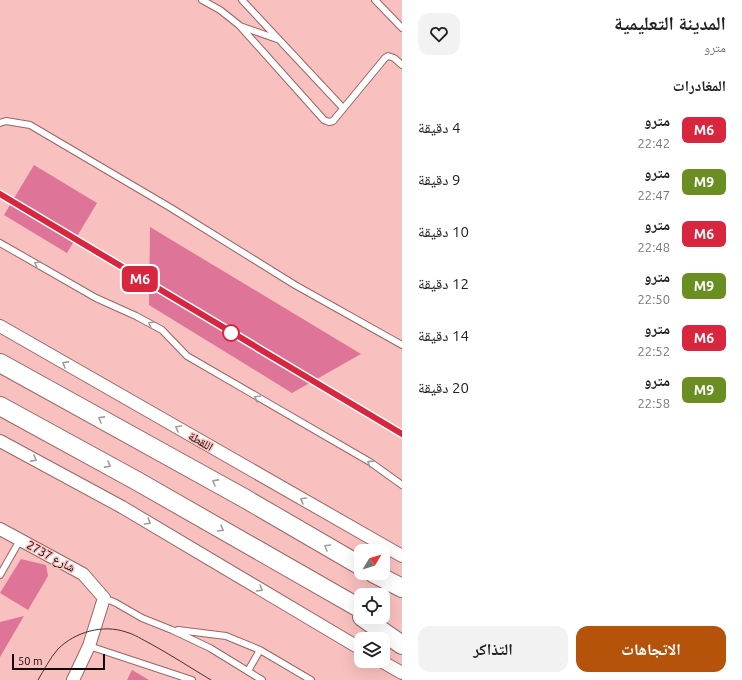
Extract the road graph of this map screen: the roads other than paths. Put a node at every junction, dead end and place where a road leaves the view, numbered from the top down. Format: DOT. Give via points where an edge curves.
graph roads {
  1 [pos="202,0"];
  2 [pos="242,0"];
  3 [pos="375,0"];
  4 [pos="239,25"];
  5 [pos="402,28"];
  6 [pos="278,40"];
  7 [pos="402,65"];
  8 [pos="343,108"];
  9 [pos="0,123"];
  10 [pos="0,243"];
  11 [pos="0,326"];
  12 [pos="402,345"];
  13 [pos="0,354"];
  14 [pos="0,363"];
  15 [pos="40,386"];
  16 [pos="0,406"];
  17 [pos="0,411"];
  18 [pos="25,419"];
  19 [pos="0,441"];
  20 [pos="402,485"];
  21 [pos="0,529"];
  22 [pos="20,540"];
  23 [pos="402,556"];
  24 [pos="354,562"];
  25 [pos="0,575"];
  26 [pos="308,579"];
  27 [pos="387,580"];
  28 [pos="402,588"];
  29 [pos="101,594"];
  30 [pos="354,605"];
  31 [pos="354,611"];
  32 [pos="372,624"];
  33 [pos="388,624"];
  34 [pos="172,630"];
  35 [pos="402,632"];
  36 [pos="354,645"];
  37 [pos="402,645"];
  38 [pos="89,646"];
  39 [pos="260,650"];
  40 [pos="390,666"];
  41 [pos="248,671"];
  42 [pos="402,673"];
  43 [pos="73,680"];
  44 [pos="192,680"];
  45 [pos="262,680"];
  46 [pos="311,680"];
  1 -- 4 [label="lane"];
  2 -- 6 [label="lane"];
  3 -- 5 [label="lane"];
  4 -- 6 [label="lane"];
  4 -- 8 [label="lane" via="324,120 334,121"];
  6 -- 8 [label="lane"];
  7 -- 8 [label="lane" via="391,56 385,58"];
  9 -- 12 [label="lane" via="6,121 30,125 172,208 295,286"];
  20 -- 10 [label="lane, one-way" via="370,462 187,356 162,330 96,298"];
  23 -- 11 [label="street, اللقطة, one-way"];
  13 -- 15 [label="main road"];
  14 -- 15 [label="main road"];
  24 -- 15 [label="main road, one-way" via="244,498"];
  16 -- 18 [label="main road"];
  17 -- 18 [label="main road"];
  18 -- 26 [label="main road, one-way"];
  19 -- 36 [label="street, one-way" via="122,507"];
  21 -- 22 [label="street, شارع 2737"];
  22 -- 25 [label="lane"];
  22 -- 29 [label="street, شارع 2737" via="84,574"];
  26 -- 30 [label="main road"];
  26 -- 31 [label="main road"];
  27 -- 28 [label="main road"];
  29 -- 34 [label="lane" via="142,618"];
  29 -- 38 [label="street"];
  32 -- 37 [label="main road"];
  33 -- 35 [label="main road"];
  34 -- 39 [label="lane" via="226,636"];
  34 -- 41 [label="lane" via="210,648"];
  38 -- 43 [label="street"];
  38 -- 44 [label="lane"];
  39 -- 41 [label="lane"];
  39 -- 46 [label="lane"];
  40 -- 42 [label="street"];
  41 -- 45 [label="lane"];
}
